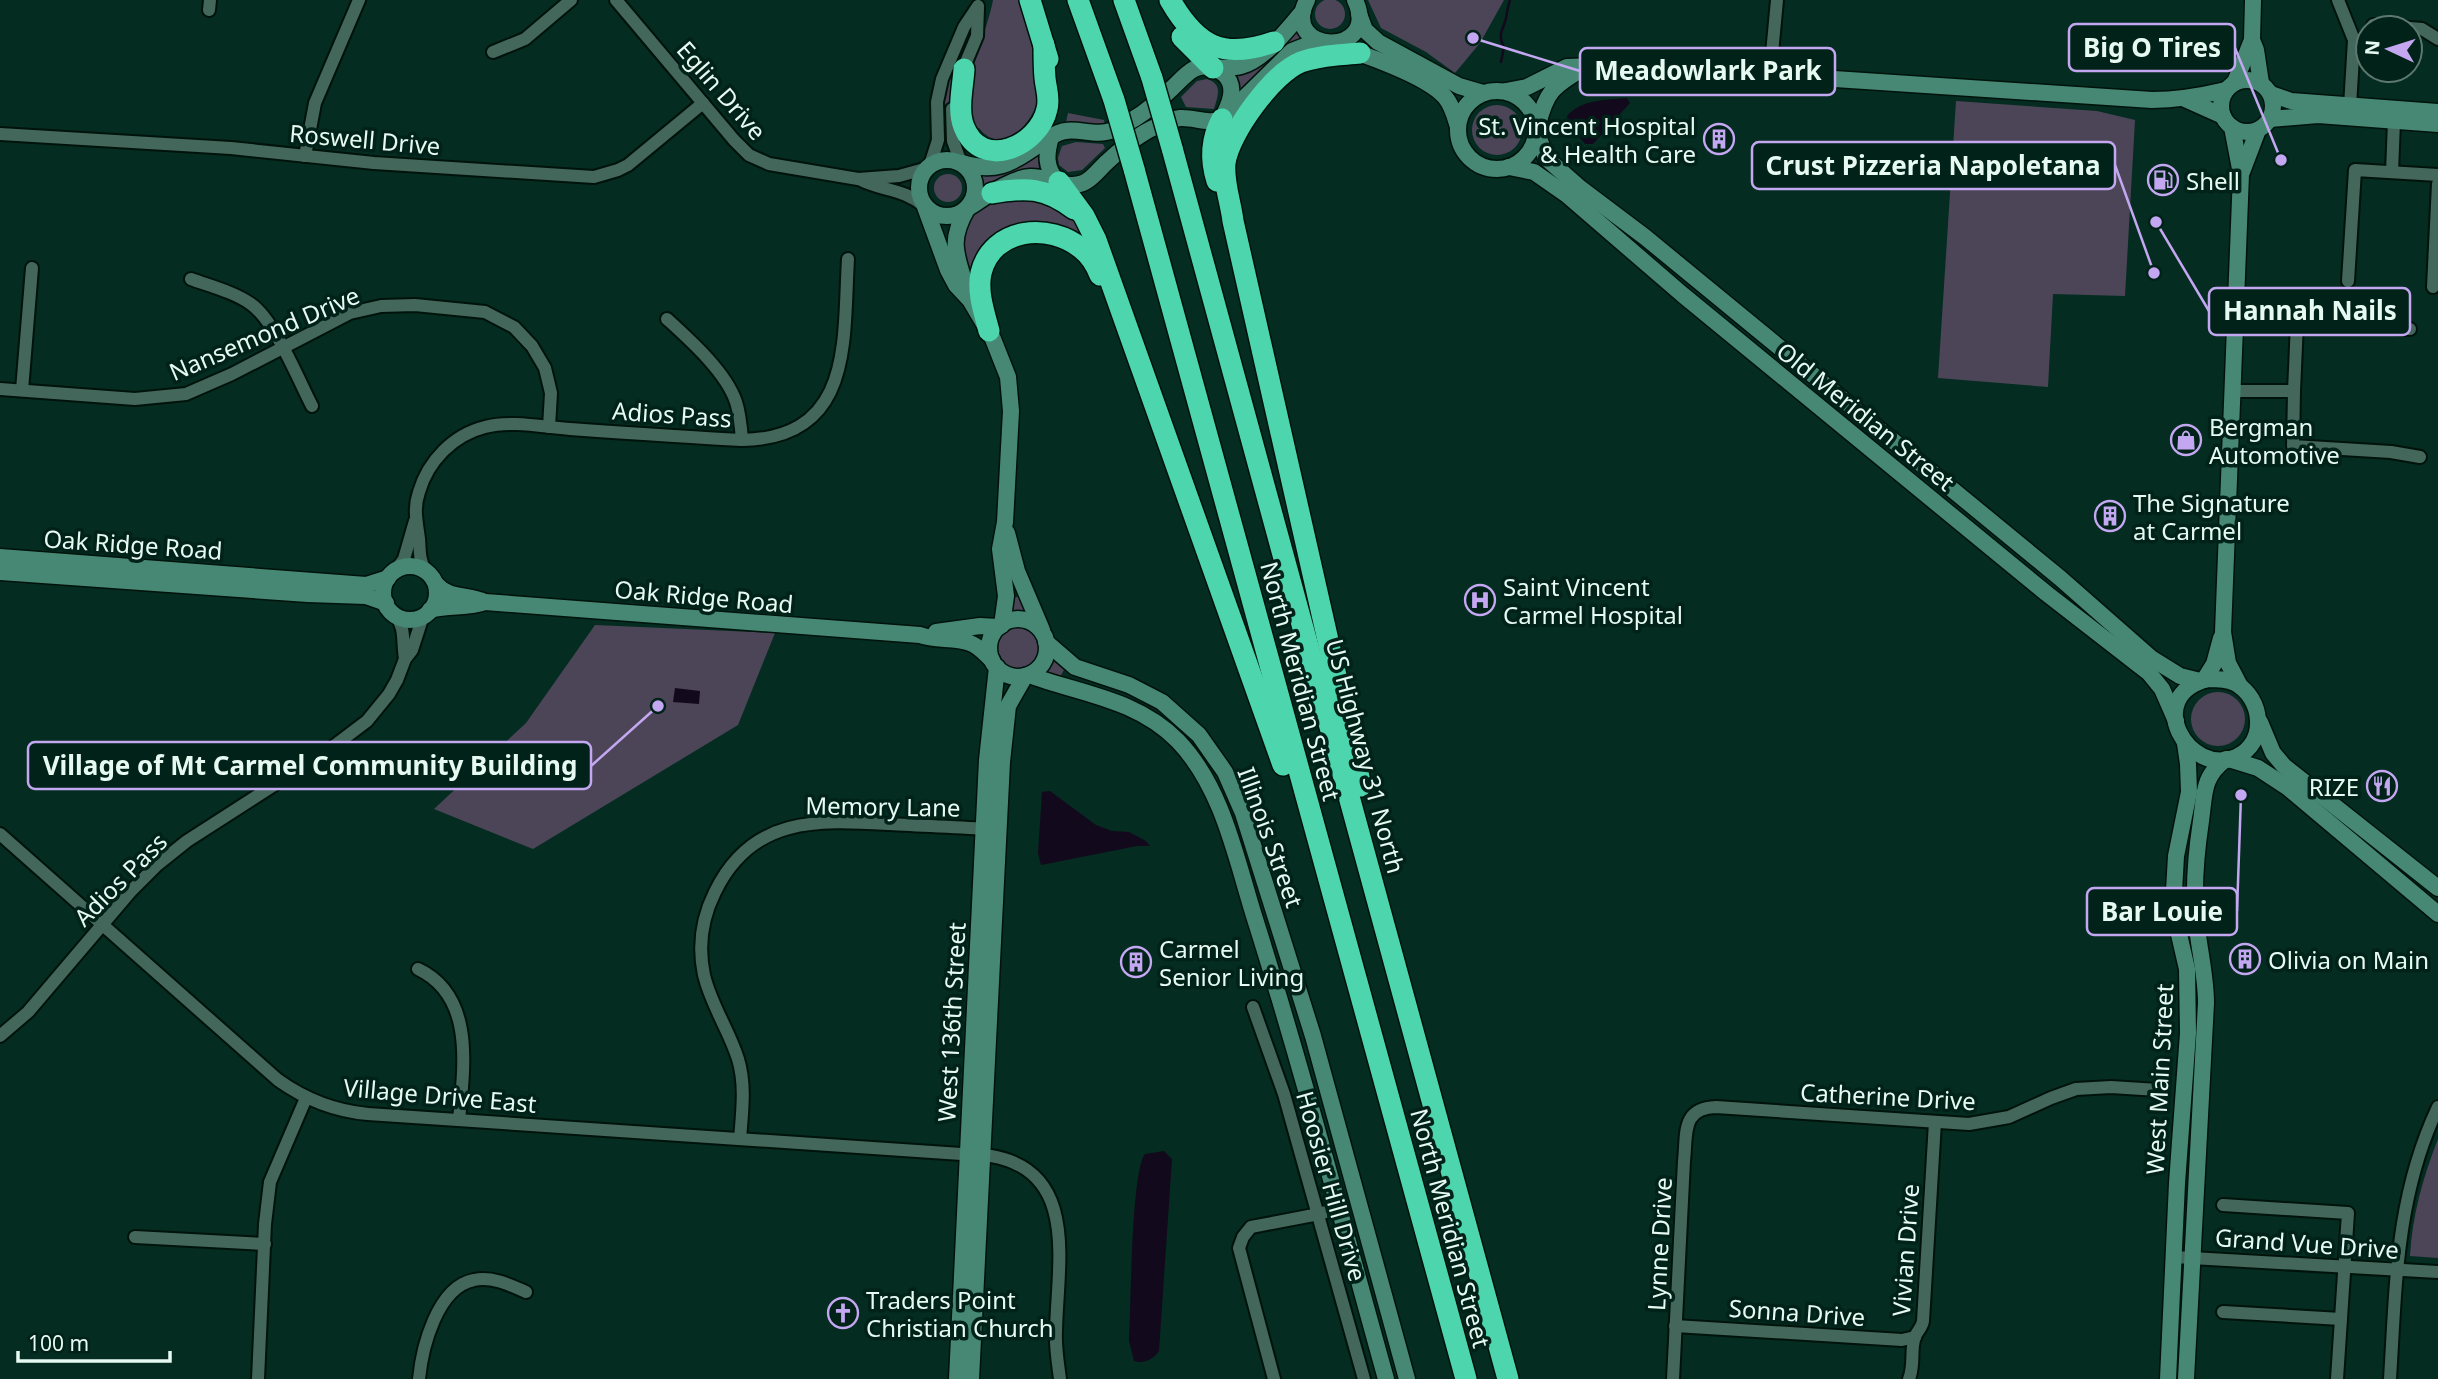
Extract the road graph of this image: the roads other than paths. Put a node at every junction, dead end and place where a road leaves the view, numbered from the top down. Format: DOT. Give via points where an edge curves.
graph roads {
  1 [pos="359,0"];
  2 [pos="571,0"];
  3 [pos="616,0"];
  4 [pos="1030,0"];
  5 [pos="1078,0"];
  6 [pos="1124,0"];
  7 [pos="1162,0"];
  8 [pos="1170,0"];
  9 [pos="1777,0"];
  10 [pos="2253,0"];
  11 [pos="2338,0"];
  12 [pos="979,3"];
  13 [pos="1303,5"];
  14 [pos="1357,7"];
  15 [pos="2252,40"];
  16 [pos="1274,42"];
  17 [pos="1327,44"];
  18 [pos="1044,45"];
  19 [pos="493,52"];
  20 [pos="1360,53"];
  21 [pos="1584,67"];
  22 [pos="1213,68"];
  23 [pos="964,69"];
  24 [pos="1770,75"];
  25 [pos="2231,86"];
  26 [pos="2266,89"];
  27 [pos="1506,91"];
  28 [pos="1483,93"];
  29 [pos="2185,99"];
  30 [pos="703,103"];
  31 [pos="2350,106"];
  32 [pos="2438,113"];
  33 [pos="1222,119"];
  34 [pos="2228,122"];
  35 [pos="2394,122"];
  36 [pos="2264,124"];
  37 [pos="2438,124"];
  38 [pos="1458,127"];
  39 [pos="1537,131"];
  40 [pos="0,134"];
  41 [pos="1052,136"];
  42 [pos="305,156"];
  43 [pos="961,163"];
  44 [pos="1509,167"];
  45 [pos="928,168"];
  46 [pos="2392,172"];
  47 [pos="2241,174"];
  48 [pos="2438,175"];
  49 [pos="858,179"];
  50 [pos="1058,182"];
  51 [pos="2438,184"];
  52 [pos="992,193"];
  53 [pos="925,206"];
  54 [pos="967,208"];
  55 [pos="1084,216"];
  56 [pos="1233,222"];
  57 [pos="1611,234"];
  58 [pos="1661,251"];
  59 [pos="848,259"];
  60 [pos="32,268"];
  61 [pos="191,279"];
  62 [pos="2348,281"];
  63 [pos="2433,287"];
  64 [pos="970,300"];
  65 [pos="667,319"];
  66 [pos="1125,320"];
  67 [pos="2410,329"];
  68 [pos="989,331"];
  69 [pos="281,347"];
  70 [pos="1791,357"];
  71 [pos="1780,373"];
  72 [pos="0,389"];
  73 [pos="22,390"];
  74 [pos="2232,391"];
  75 [pos="2294,391"];
  76 [pos="312,406"];
  77 [pos="549,427"];
  78 [pos="742,440"];
  79 [pos="2420,457"];
  80 [pos="415,521"];
  81 [pos="1004,525"];
  82 [pos="0,557"];
  83 [pos="425,570"];
  84 [pos="0,572"];
  85 [pos="393,574"];
  86 [pos="436,584"];
  87 [pos="485,602"];
  88 [pos="390,609"];
  89 [pos="426,613"];
  90 [pos="1000,626"];
  91 [pos="2224,632"];
  92 [pos="920,635"];
  93 [pos="1045,639"];
  94 [pos="2216,656"];
  95 [pos="405,659"];
  96 [pos="995,664"];
  97 [pos="2175,673"];
  98 [pos="1027,675"];
  99 [pos="2202,681"];
  100 [pos="2240,686"];
  101 [pos="2259,716"];
  102 [pos="2176,721"];
  103 [pos="2185,743"];
  104 [pos="2228,759"];
  105 [pos="2258,768"];
  106 [pos="2210,779"];
  107 [pos="991,829"];
  108 [pos="0,834"];
  109 [pos="1372,879"];
  110 [pos="2438,888"];
  111 [pos="1331,891"];
  112 [pos="2438,914"];
  113 [pos="102,925"];
  114 [pos="418,969"];
  115 [pos="1253,1007"];
  116 [pos="0,1036"];
  117 [pos="2158,1090"];
  118 [pos="306,1098"];
  119 [pos="2438,1107"];
  120 [pos="1694,1112"];
  121 [pos="459,1120"];
  122 [pos="1935,1122"];
  123 [pos="740,1139"];
  124 [pos="975,1154"];
  125 [pos="2223,1205"];
  126 [pos="1339,1208"];
  127 [pos="1319,1214"];
  128 [pos="135,1237"];
  129 [pos="265,1244"];
  130 [pos="2174,1257"];
  131 [pos="2192,1258"];
  132 [pos="2344,1267"];
  133 [pos="2397,1270"];
  134 [pos="2438,1272"];
  135 [pos="526,1292"];
  136 [pos="2223,1312"];
  137 [pos="2341,1318"];
  138 [pos="1675,1326"];
  139 [pos="1915,1337"];
  140 [pos="258,1379"];
  141 [pos="419,1379"];
  142 [pos="957,1379"];
  143 [pos="971,1379"];
  144 [pos="1060,1379"];
  145 [pos="1273,1379"];
  146 [pos="1364,1379"];
  147 [pos="1386,1379"];
  148 [pos="1407,1379"];
  149 [pos="1466,1379"];
  150 [pos="1508,1379"];
  151 [pos="1673,1379"];
  152 [pos="1909,1379"];
  153 [pos="2168,1379"];
  154 [pos="2186,1379"];
  155 [pos="2337,1379"];
  156 [pos="2390,1379"];
  1 -- 42 [label="street" via="315,103"];
  2 -- 19 [label="street" via="525,39"];
  3 -- 30 [label="street, Eglin Drive"];
  4 -- 18 [label="highway"];
  5 -- 111 [label="highway, North Meridian Street, bridge" via="1134,169"];
  6 -- 109 [label="highway, US Highway 31 North, bridge" via="1172,148"];
  7 -- 22 [label="highway" via="1181,36"];
  8 -- 16 [label="highway" via="1188,26 1212,47 1241,51"];
  9 -- 24 [label="street"];
  10 -- 15 [label="main road"];
  11 -- 31 [label="street" via="2354,40"];
  12 -- 23 [label="street" via="976,36"];
  12 -- 45 [label="street" via="942,79 937,102 938,142"];
  13 -- 16 [label="main road"];
  13 -- 17 [label="main road" via="1310,35"];
  14 -- 17 [label="main road" via="1351,36"];
  14 -- 28 [label="main road" via="1365,30 1378,42 1456,85"];
  15 -- 25 [label="main road"];
  15 -- 26 [label="main road"];
  16 -- 22 [label="main road" via="1244,65"];
  17 -- 20 [label="main road"];
  17 -- 33 [label="main road" via="1292,51"];
  18 -- 23 [label="highway" via="1048,100 1044,118 1033,135 1008,150 988,151 968,136 961,113"];
  18 -- 41 [label="highway" via="1060,104"];
  20 -- 38 [label="main road" via="1440,93"];
  20 -- 56 [label="highway" via="1296,65 1244,117 1225,165"];
  21 -- 24 [label="main road" via="1621,65"];
  21 -- 27 [label="main road" via="1567,67 1527,87"];
  21 -- 39 [label="main road" via="1552,89"];
  22 -- 33 [label="main road" via="1226,76 1231,88"];
  22 -- 41 [label="main road" via="1190,71 1137,117 1112,131 1068,130"];
  23 -- 43 [label="street" via="952,112 953,141"];
  24 -- 29 [label="main road"];
  25 -- 26 [label="main road" via="2248,79"];
  25 -- 29 [label="main road"];
  25 -- 34 [label="main road" via="2221,103"];
  26 -- 31 [label="main road" via="2291,101"];
  26 -- 36 [label="main road" via="2273,111"];
  27 -- 28 [label="main road"];
  27 -- 39 [label="main road" via="1530,107"];
  28 -- 38 [label="main road" via="1466,106"];
  29 -- 34 [label="main road"];
  30 -- 42 [label="street, Roswell Drive" via="628,165 594,177"];
  30 -- 49 [label="street, Eglin Drive" via="755,159"];
  31 -- 32 [label="main road"];
  33 -- 50 [label="main road" via="1165,122 1119,151 1088,180 1076,185"];
  33 -- 56 [label="highway" via="1214,136 1213,162"];
  34 -- 36 [label="main road" via="2245,132"];
  34 -- 47 [label="main road"];
  35 -- 36 [label="main road" via="2318,115"];
  35 -- 37 [label="main road"];
  35 -- 46 [label="street"];
  36 -- 47 [label="main road"];
  38 -- 44 [label="main road" via="1461,144 1472,160 1488,168"];
  39 -- 44 [label="main road" via="1526,157"];
  39 -- 58 [label="main road, Old Meridian Street" via="1542,152 1551,164"];
  40 -- 42 [label="street, Roswell Drive"];
  41 -- 43 [label="main road" via="1000,166"];
  41 -- 50 [label="main road" via="1047,161"];
  43 -- 45 [label="main road" via="942,161"];
  43 -- 54 [label="main road" via="975,184"];
  44 -- 57 [label="main road, Old Meridian Street" via="1539,174"];
  45 -- 49 [label="street, Eglin Drive" via="900,176"];
  45 -- 53 [label="main road" via="919,186"];
  46 -- 48 [label="street"];
  46 -- 62 [label="street" via="2355,170"];
  47 -- 74 [label="main road"];
  49 -- 53 [label="street, Eglin Drive" via="902,192"];
  50 -- 52 [label="main road" via="1025,177"];
  50 -- 55 [label="highway"];
  51 -- 63 [label="street"];
  52 -- 54 [label="main road"];
  52 -- 55 [label="highway" via="1042,191"];
  53 -- 54 [label="main road" via="943,215"];
  53 -- 64 [label="main road" via="948,270"];
  54 -- 64 [label="main road" via="955,246"];
  55 -- 66 [label="highway"];
  56 -- 109 [label="highway" via="1374,838"];
  57 -- 58 [label="main road" via="1619,233 1642,247"];
  57 -- 71 [label="main road, Old Meridian Street"];
  58 -- 70 [label="main road, Old Meridian Street"];
  59 -- 78 [label="street, Adios Pass" via="841,362 828,396 802,424 781,435"];
  60 -- 73 [label="street"];
  61 -- 69 [label="street" via="251,305"];
  64 -- 68 [label="main road"];
  65 -- 78 [label="street" via="728,383 737,403"];
  66 -- 68 [label="highway" via="1082,249 1055,235 1028,232 1000,244 984,265 979,288"];
  66 -- 111 [label="highway" via="1264,707 1304,833"];
  67 -- 75 [label="street" via="2297,323"];
  68 -- 81 [label="main road" via="1001,355 1010,392"];
  69 -- 73 [label="street, Nansemond Drive" via="199,389 169,397 135,399"];
  69 -- 76 [label="street"];
  69 -- 77 [label="street, Nansemond Drive" via="366,309 415,305 485,312 514,327 540,356 551,393"];
  70 -- 71 [label="main road"];
  70 -- 97 [label="main road, Old Meridian Street"];
  71 -- 102 [label="main road, Old Meridian Street" via="2149,673"];
  72 -- 73 [label="street, Nansemond Drive"];
  74 -- 75 [label="street"];
  74 -- 91 [label="main road"];
  75 -- 79 [label="street" via="2294,446"];
  77 -- 78 [label="street, Adios Pass"];
  77 -- 80 [label="street, Adios Pass" via="494,425 457,440 428,470 417,497"];
  80 -- 83 [label="street, Adios Pass"];
  80 -- 85 [label="street, Adios Pass" via="404,559"];
  81 -- 90 [label="main road" via="1000,549 1006,596"];
  81 -- 93 [label="main road" via="1017,572"];
  82 -- 85 [label="main road, Oak Ridge Road" via="366,585"];
  83 -- 85 [label="main road" via="411,566"];
  83 -- 86 [label="main road"];
  84 -- 88 [label="main road, Oak Ridge Road" via="366,596"];
  85 -- 88 [label="main road" via="384,590"];
  86 -- 87 [label="main road, Oak Ridge Road" via="449,594"];
  86 -- 89 [label="main road" via="436,598"];
  87 -- 89 [label="main road, Oak Ridge Road" via="472,607 443,606"];
  87 -- 92 [label="main road, Oak Ridge Road"];
  88 -- 89 [label="main road" via="410,619"];
  88 -- 95 [label="street, Adios Pass" via="401,621"];
  89 -- 95 [label="street, Adios Pass"];
  90 -- 92 [label="main road, Oak Ridge Road"];
  90 -- 93 [label="main road" via="1024,620 1038,627"];
  90 -- 96 [label="main road" via="990,645"];
  91 -- 94 [label="main road"];
  91 -- 100 [label="main road" via="2228,663"];
  92 -- 96 [label="main road, Oak Ridge Road" via="971,643"];
  93 -- 98 [label="main road" via="1045,660"];
  93 -- 148 [label="main road, Illinois Street" via="1075,667 1162,702 1199,735 1225,772 1243,813 1313,1037"];
  94 -- 97 [label="main road" via="2193,670"];
  94 -- 99 [label="main road"];
  95 -- 113 [label="street, Adios Pass" via="389,694 367,721 187,841 157,865"];
  96 -- 98 [label="main road" via="1009,676"];
  96 -- 107 [label="main road, West 136th Street" via="987,760"];
  97 -- 99 [label="main road, Old Meridian Street"];
  98 -- 107 [label="main road, West 136th Street" via="1008,706"];
  98 -- 126 [label="main road, Illinois Street" via="1142,713 1177,740 1208,782 1280,998"];
  99 -- 100 [label="main road" via="2222,679"];
  99 -- 102 [label="main road" via="2179,698"];
  100 -- 101 [label="main road"];
  101 -- 104 [label="main road" via="2255,739 2245,751"];
  101 -- 110 [label="main road" via="2270,749 2284,766"];
  102 -- 103 [label="main road"];
  103 -- 104 [label="main road" via="2200,755"];
  103 -- 130 [label="main road, West Main Street" via="2189,783 2174,891 2187,969 2188,1033"];
  104 -- 105 [label="main road"];
  104 -- 106 [label="main road, West Main Street" via="2214,769"];
  105 -- 106 [label="main road" via="2232,766"];
  105 -- 112 [label="main road" via="2287,787"];
  106 -- 131 [label="main road, West Main Street" via="2194,864 2206,1003"];
  107 -- 123 [label="street, Memory Lane" via="810,822 767,837 729,870 709,907 701,951 708,988 741,1073"];
  107 -- 124 [label="main road, West 136th Street"];
  108 -- 113 [label="street, Village Drive East"];
  109 -- 150 [label="highway, US Highway 31 North"];
  111 -- 149 [label="highway, North Meridian Street"];
  113 -- 116 [label="street, Adios Pass" via="28,1012"];
  113 -- 118 [label="street, Village Drive East" via="278,1080"];
  114 -- 121 [label="street" via="440,983 457,1014 464,1049"];
  115 -- 127 [label="street, Hoosier Hill Drive"];
  117 -- 122 [label="street, Catherine Drive" via="2088,1087 1998,1121"];
  118 -- 121 [label="street, Village Drive East" via="355,1113"];
  118 -- 129 [label="street" via="270,1182"];
  119 -- 133 [label="street" via="2412,1180"];
  120 -- 122 [label="street, Catherine Drive" via="1716,1107"];
  120 -- 138 [label="street, Lynne Drive" via="1686,1137"];
  121 -- 123 [label="street, Village Drive East"];
  122 -- 139 [label="street, Vivian Drive" via="1923,1321"];
  123 -- 124 [label="street, Village Drive East"];
  124 -- 142 [label="main road, West 136th Street"];
  124 -- 143 [label="main road, West 136th Street"];
  124 -- 144 [label="street, Village Drive East" via="1004,1158 1032,1174 1054,1206 1060,1242 1055,1333"];
  125 -- 132 [label="street" via="2348,1213"];
  126 -- 127 [label="street"];
  126 -- 147 [label="main road, Illinois Street"];
  127 -- 145 [label="street" via="1251,1227 1239,1248"];
  127 -- 146 [label="street, Hoosier Hill Drive"];
  128 -- 129 [label="street"];
  129 -- 140 [label="street"];
  130 -- 131 [label="street, Grand Vue Drive"];
  130 -- 153 [label="main road, West Main Street"];
  131 -- 132 [label="street, Grand Vue Drive"];
  131 -- 154 [label="main road, West Main Street"];
  132 -- 133 [label="street, Grand Vue Drive"];
  132 -- 137 [label="street"];
  133 -- 134 [label="street, Grand Vue Drive"];
  133 -- 156 [label="street"];
  135 -- 141 [label="street" via="492,1280 474,1279 460,1286 430,1328"];
  136 -- 137 [label="street"];
  137 -- 155 [label="street"];
  138 -- 139 [label="street, Sonna Drive" via="1902,1340"];
  138 -- 151 [label="street, Lynne Drive"];
  139 -- 152 [label="street, Vivian Drive"];
}
